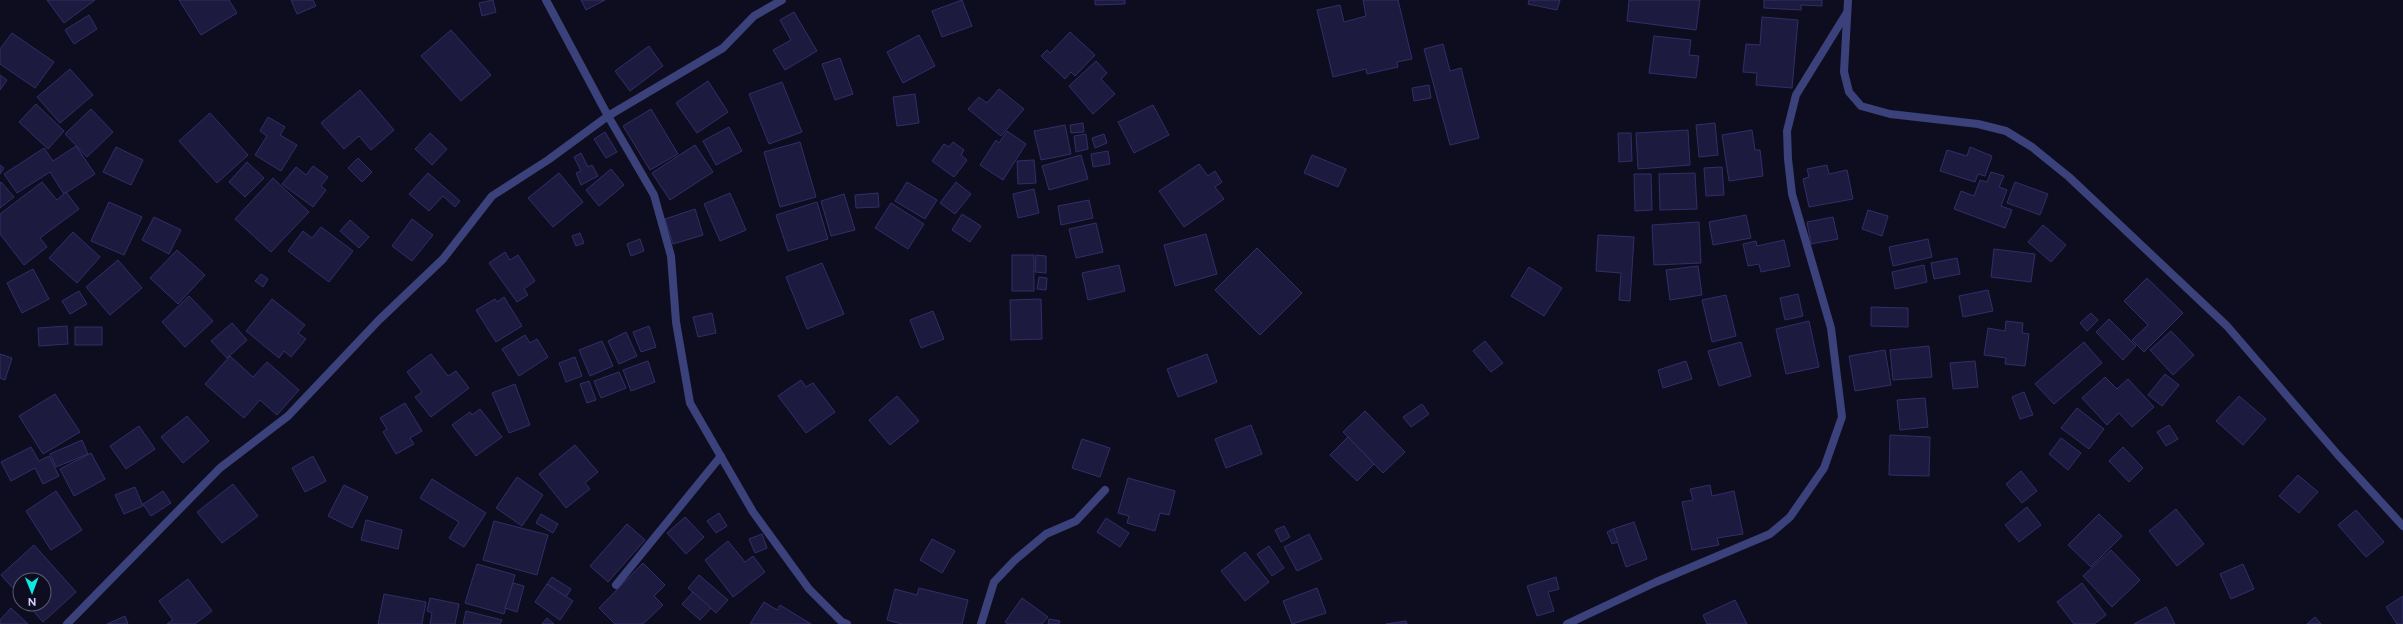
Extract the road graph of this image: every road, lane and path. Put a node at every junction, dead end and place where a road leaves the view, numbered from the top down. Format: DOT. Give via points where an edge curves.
graph roads {
  1 [pos="546,0"];
  2 [pos="782,0"];
  3 [pos="1848,0"];
  4 [pos="1846,13"];
  5 [pos="608,116"];
  6 [pos="721,456"];
  7 [pos="1105,490"];
  8 [pos="2403,526"];
  9 [pos="616,585"];
  10 [pos="843,623"];
  11 [pos="67,624"];
  12 [pos="981,624"];
  13 [pos="1567,624"];
  1 -- 5 [label="street"];
  2 -- 5 [label="street" via="754,16 722,48"];
  3 -- 4 [label="street"];
  4 -- 8 [label="street" via="1844,72 1850,92 1861,106 1890,114 1978,124 2006,131 2032,147 2069,177 2227,326"];
  4 -- 13 [label="street" via="1796,94 1787,131 1792,194 1831,328 1842,417 1824,468 1790,517 1770,534 1656,582"];
  5 -- 6 [label="street" via="654,195 662,219 671,256 676,322 690,403"];
  5 -- 11 [label="street" via="548,160 492,196 443,259 379,320 288,416 220,468"];
  6 -- 9 [label="street"];
  6 -- 10 [label="street" via="753,512 804,583"];
  7 -- 12 [label="street" via="1076,521 1046,534 994,582"];
}
